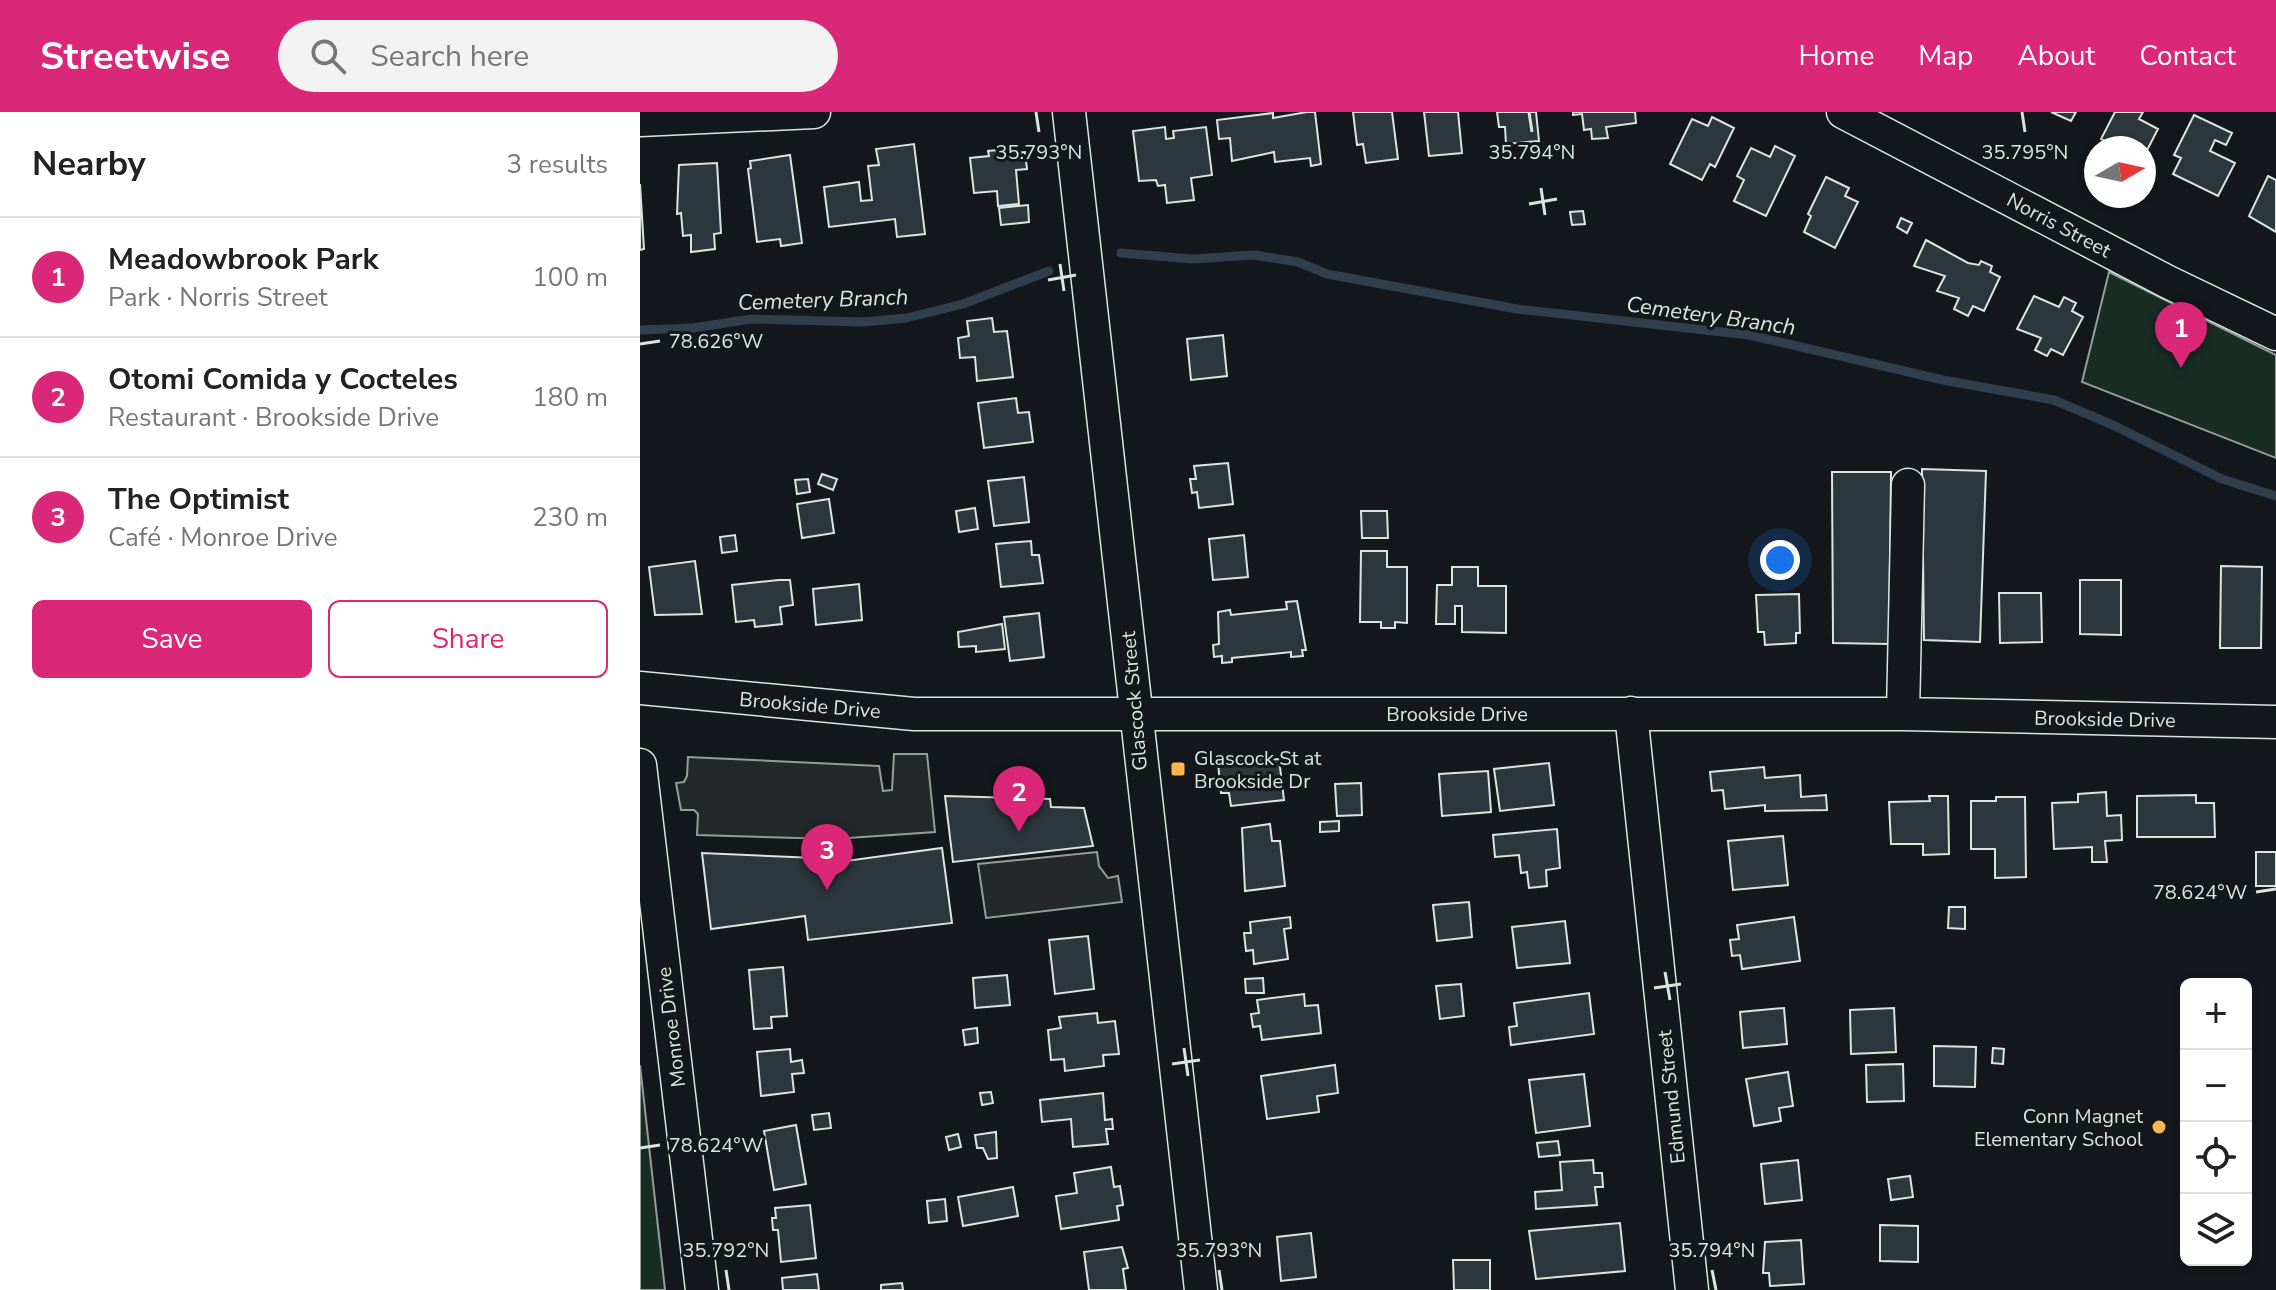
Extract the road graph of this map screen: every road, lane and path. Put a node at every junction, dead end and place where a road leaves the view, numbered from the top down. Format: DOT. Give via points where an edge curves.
graph roads {
  1 [pos="814,112"];
  2 [pos="1069,112"];
  3 [pos="1843,112"];
  4 [pos="640,120"];
  5 [pos="2276,334"];
  6 [pos="1908,485"];
  7 [pos="640,688"];
  8 [pos="1631,713"];
  9 [pos="1903,714"];
  10 [pos="1136,715"];
  11 [pos="2276,722"];
  12 [pos="640,765"];
  13 [pos="702,1290"];
  14 [pos="1201,1290"];
  15 [pos="1692,1290"];
  1 -- 4 [label="street"];
  2 -- 10 [label="street, Glascock Street"];
  3 -- 5 [label="street, Norris Street"];
  6 -- 9 [label="street"];
  7 -- 10 [label="street, Brookside Drive" via="914,714"];
  8 -- 9 [label="street, Brookside Drive"];
  8 -- 10 [label="street, Brookside Drive"];
  8 -- 15 [label="street, Edmund Street"];
  9 -- 11 [label="street, Brookside Drive"];
  10 -- 14 [label="street, Glascock Street"];
  12 -- 13 [label="street, Monroe Drive"];
}
